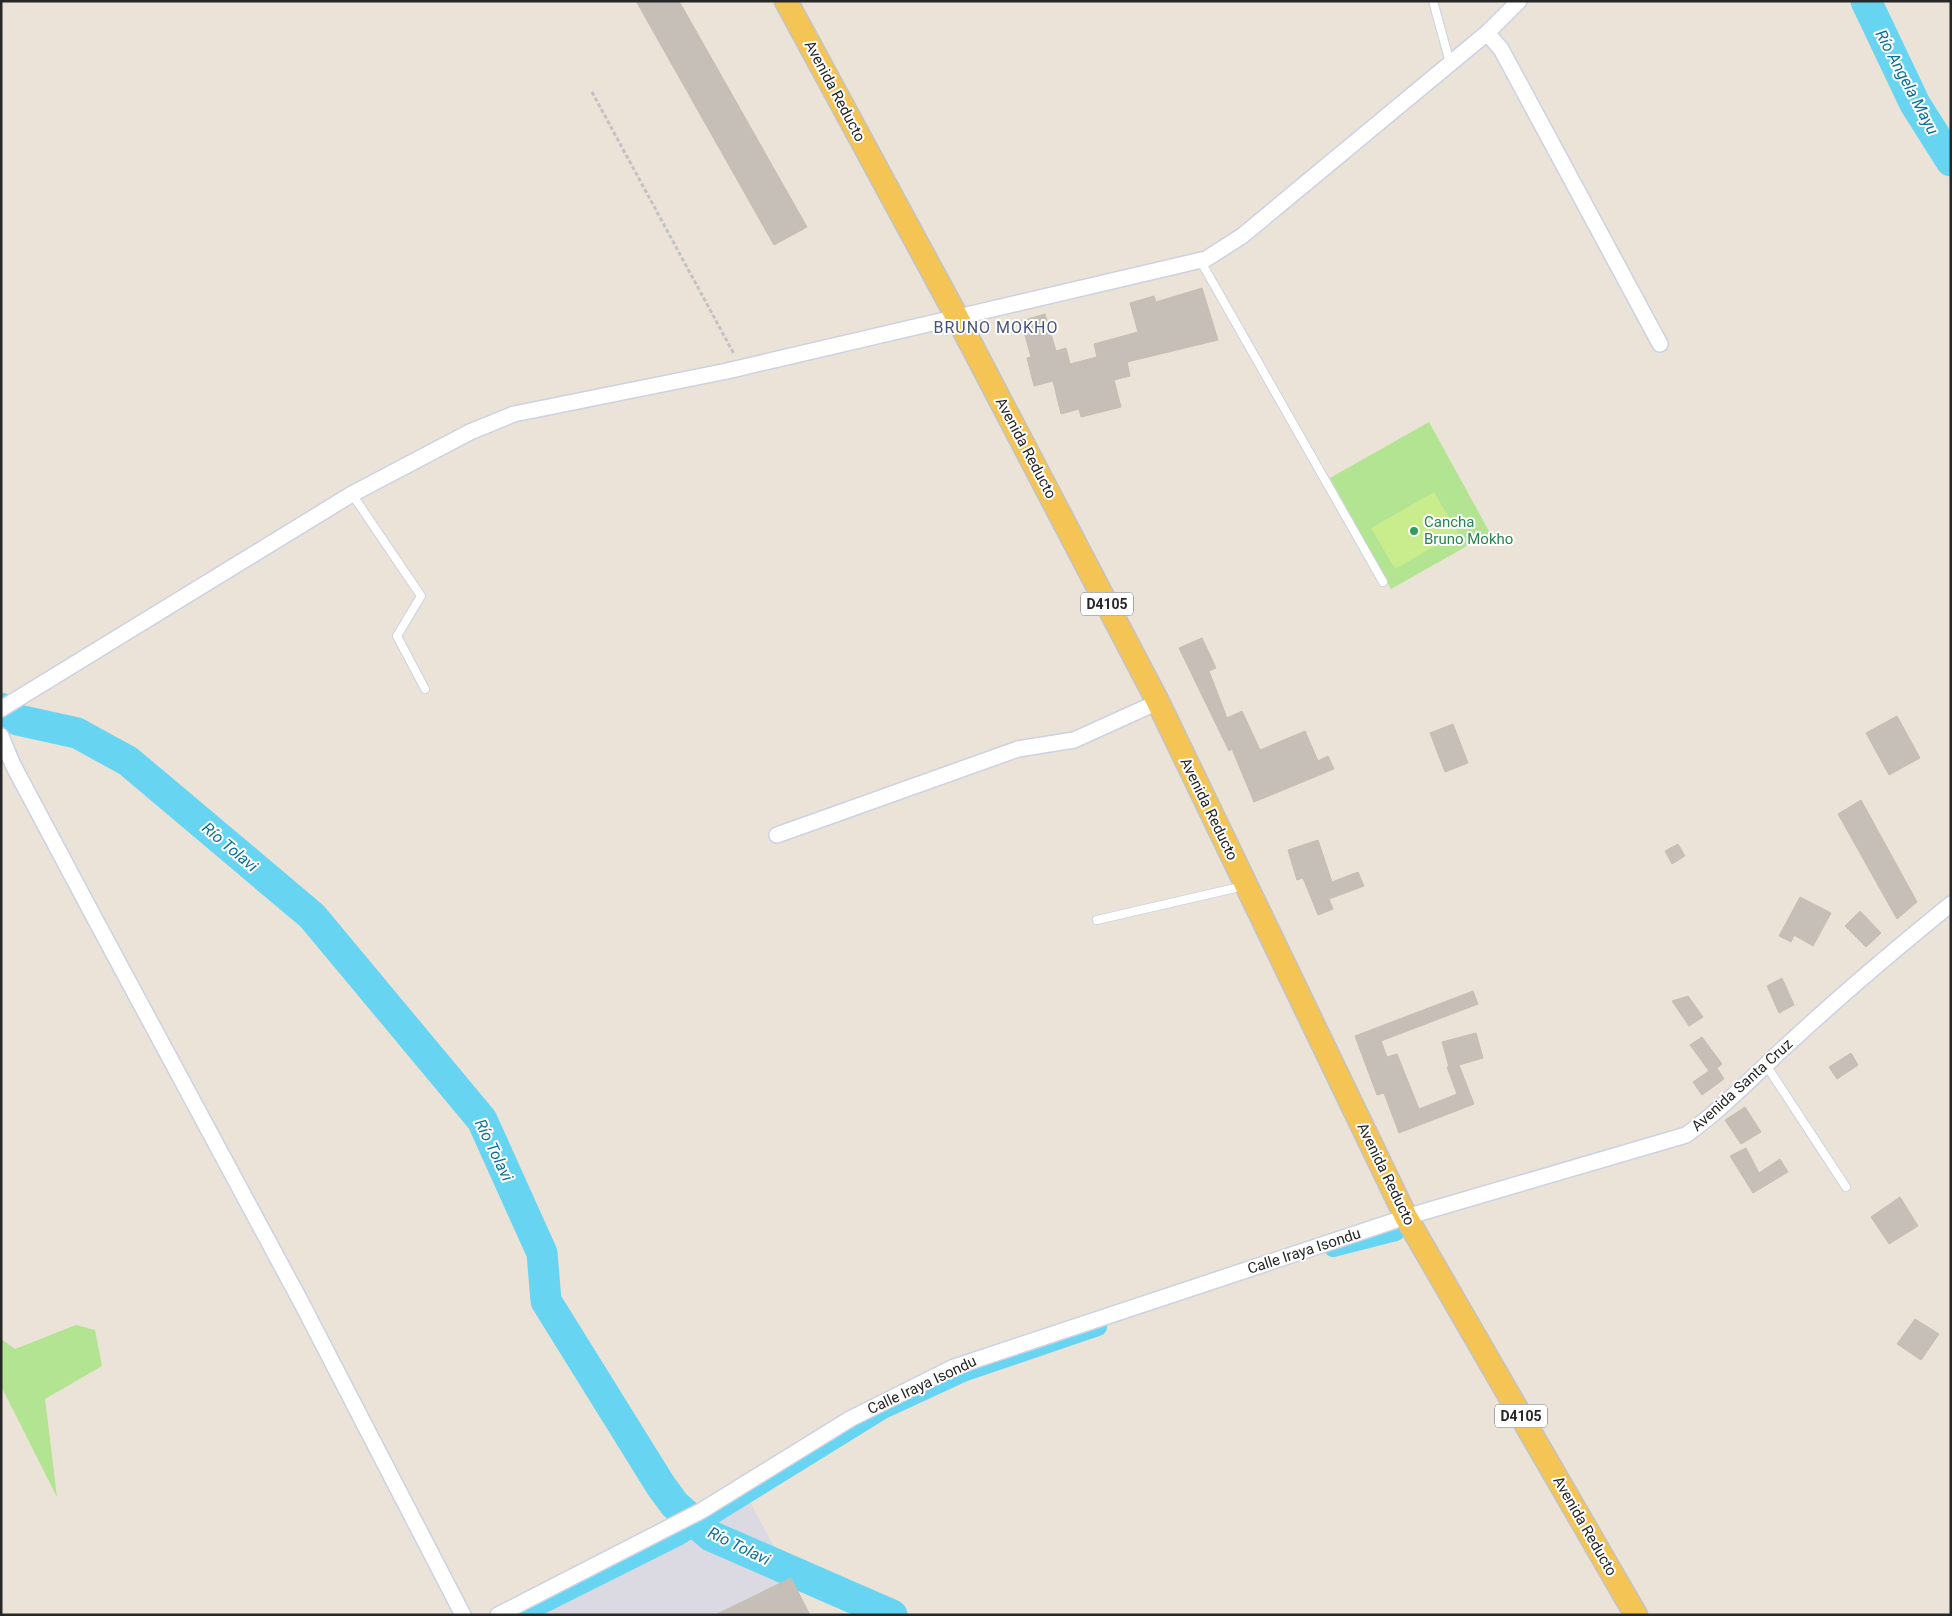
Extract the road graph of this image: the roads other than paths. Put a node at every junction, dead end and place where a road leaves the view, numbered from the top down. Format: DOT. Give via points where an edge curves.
graph roads {
  1 [pos="786,1"];
  2 [pos="1433,1"];
  3 [pos="1519,1"];
  4 [pos="1487,33"];
  5 [pos="1450,63"];
  6 [pos="1200,260"];
  7 [pos="957,317"];
  8 [pos="1660,344"];
  9 [pos="352,494"];
  10 [pos="1383,582"];
  11 [pos="425,689"];
  12 [pos="1158,702"];
  13 [pos="1,709"];
  14 [pos="1,736"];
  15 [pos="777,835"];
  16 [pos="1246,886"];
  17 [pos="1951,904"];
  18 [pos="1097,920"];
  19 [pos="1766,1065"];
  20 [pos="1846,1187"];
  21 [pos="1406,1217"];
  22 [pos="463,1615"];
  23 [pos="498,1615"];
  24 [pos="1636,1615"];
  1 -- 7 [label="main road, Avenida Reducto / D4105"];
  2 -- 5 [label="lane"];
  3 -- 4 [label="street"];
  4 -- 5 [label="street"];
  4 -- 8 [label="street" via="1501,49"];
  5 -- 6 [label="street" via="1242,236"];
  6 -- 7 [label="street"];
  6 -- 10 [label="lane"];
  7 -- 9 [label="street" via="742,368 514,414 470,432"];
  7 -- 12 [label="main road, Avenida Reducto / D4105"];
  9 -- 11 [label="lane" via="420,596 398,636"];
  9 -- 13 [label="street"];
  12 -- 15 [label="street" via="1074,740 1018,749"];
  12 -- 16 [label="main road, Avenida Reducto / D4105"];
  14 -- 22 [label="street" via="13,765 301,1302"];
  16 -- 18 [label="lane"];
  16 -- 21 [label="main road, Avenida Reducto / D4105"];
  17 -- 19 [label="street, Avenida Santa Cruz" via="1880,962"];
  19 -- 20 [label="lane"];
  19 -- 21 [label="street, Avenida Santa Cruz" via="1713,1115 1686,1135"];
  21 -- 23 [label="street, Calle Iraya Isondu" via="954,1367 850,1418 701,1511"];
  21 -- 24 [label="main road, Avenida Reducto / D4105"];
}
